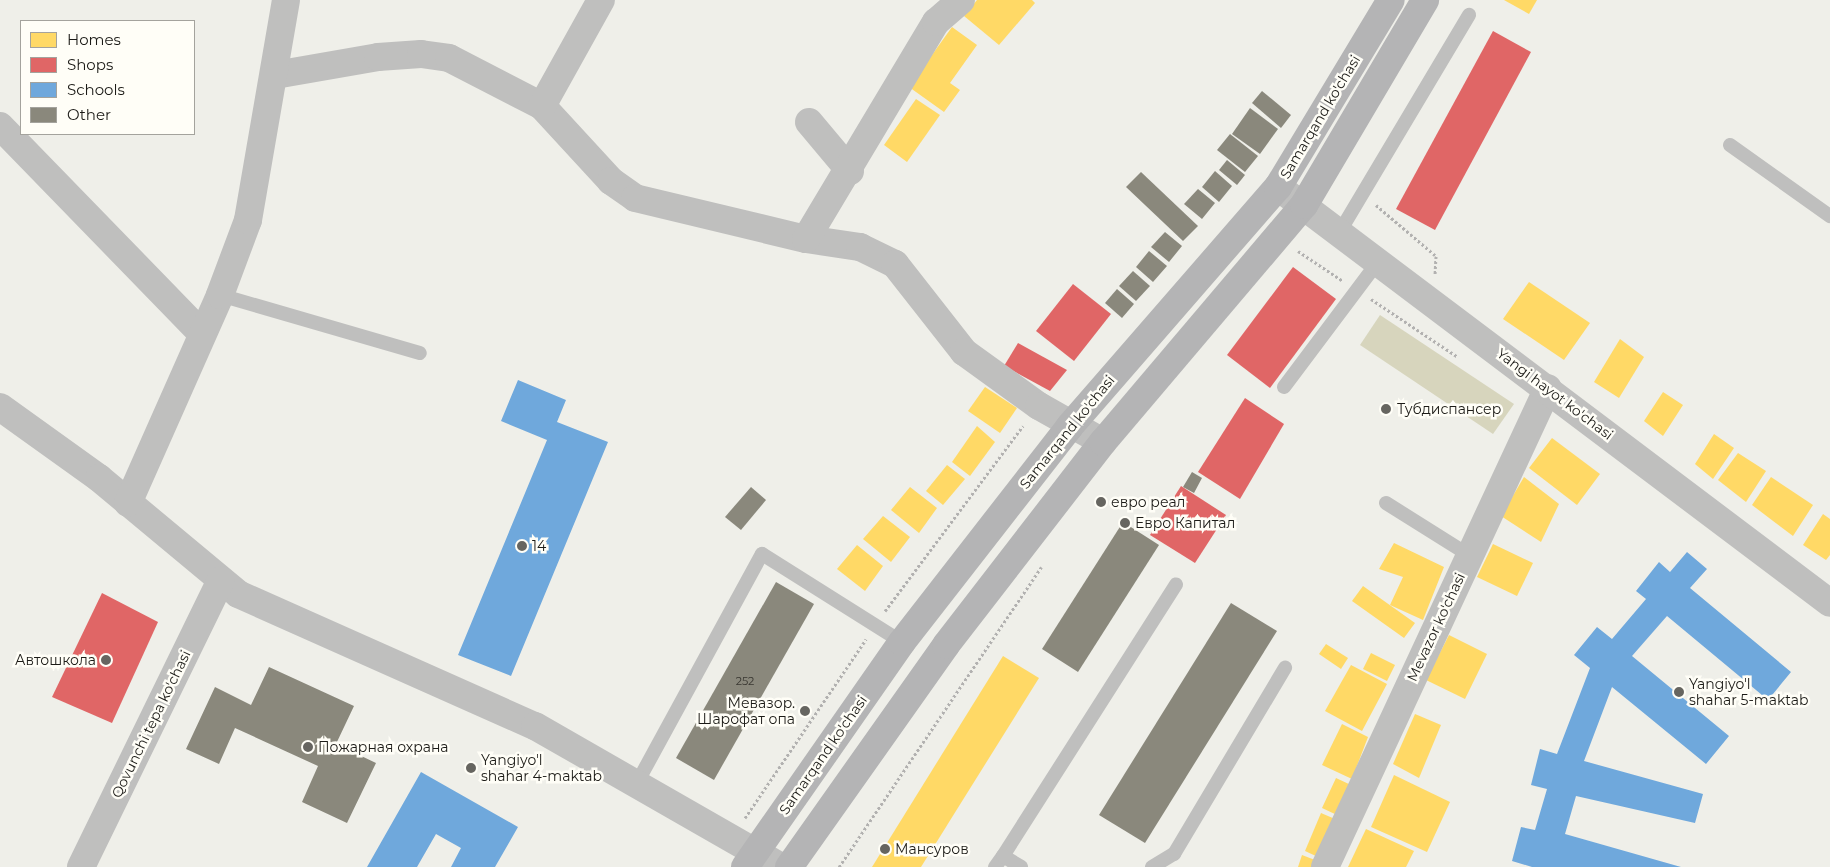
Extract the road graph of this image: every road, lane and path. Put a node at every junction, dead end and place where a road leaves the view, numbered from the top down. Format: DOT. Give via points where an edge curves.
graph roads {
  1 [pos="286,0"];
  2 [pos="601,0"];
  3 [pos="962,0"];
  4 [pos="1390,0"];
  5 [pos="1425,0"];
  6 [pos="1469,14"];
  7 [pos="275,75"];
  8 [pos="542,106"];
  9 [pos="809,122"];
  10 [pos="0,126"];
  11 [pos="1730,145"];
  12 [pos="850,171"];
  13 [pos="1278,187"];
  14 [pos="1364,195"];
  15 [pos="1304,205"];
  16 [pos="1830,216"];
  17 [pos="1339,233"];
  18 [pos="1278,236"];
  19 [pos="806,239"];
  20 [pos="1436,256"];
  21 [pos="1378,262"];
  22 [pos="1356,290"];
  23 [pos="220,295"];
  24 [pos="202,334"];
  25 [pos="420,353"];
  26 [pos="1463,360"];
  27 [pos="1284,387"];
  28 [pos="1548,388"];
  29 [pos="0,407"];
  30 [pos="1070,426"];
  31 [pos="1103,442"];
  32 [pos="128,503"];
  33 [pos="1386,503"];
  34 [pos="1469,556"];
  35 [pos="1044,563"];
  36 [pos="221,580"];
  37 [pos="1176,584"];
  38 [pos="1830,603"];
  39 [pos="902,642"];
  40 [pos="1284,668"];
  41 [pos="637,783"];
  42 [pos="750,859"];
  43 [pos="999,861"];
  44 [pos="81,867"];
  45 [pos="781,867"];
  46 [pos="789,867"];
  47 [pos="839,867"];
  48 [pos="1021,867"];
  49 [pos="1152,867"];
  50 [pos="1325,867"];
  1 -- 7 [label="street"];
  2 -- 8 [label="street"];
  3 -- 12 [label="street" via="936,22"];
  4 -- 13 [label="main road, Samarqand ko'chasi"];
  5 -- 15 [label="main road"];
  6 -- 14 [label="lane"];
  7 -- 8 [label="street" via="378,57 421,54 449,58"];
  7 -- 23 [label="street" via="248,220"];
  8 -- 19 [label="street" via="611,181 635,198"];
  9 -- 12 [label="street"];
  10 -- 24 [label="street"];
  11 -- 16 [label="lane"];
  12 -- 19 [label="street"];
  13 -- 15 [label="street, Yangi hayot ko'chasi"];
  13 -- 30 [label="main road, Samarqand ko'chasi"];
  14 -- 17 [label="lane"];
  14 -- 20 [label="path"];
  15 -- 17 [label="street, Yangi hayot ko'chasi"];
  15 -- 18 [label="main road"];
  17 -- 21 [label="street, Yangi hayot ko'chasi"];
  18 -- 22 [label="path"];
  18 -- 31 [label="main road"];
  19 -- 30 [label="street" via="860,247 895,264 964,352"];
  21 -- 22 [label="lane"];
  21 -- 28 [label="street, Yangi hayot ko'chasi"];
  22 -- 26 [label="path"];
  22 -- 27 [label="lane"];
  23 -- 24 [label="street"];
  23 -- 25 [label="lane"];
  24 -- 32 [label="street"];
  28 -- 34 [label="street, Mevazor ko'chasi"];
  28 -- 38 [label="street, Yangi hayot ko'chasi"];
  29 -- 32 [label="street"];
  30 -- 31 [label="street"];
  30 -- 39 [label="main road, Samarqand ko'chasi"];
  31 -- 46 [label="main road" via="946,645"];
  32 -- 36 [label="street"];
  33 -- 34 [label="lane"];
  34 -- 50 [label="street, Mevazor ko'chasi"];
  35 -- 47 [label="path"];
  36 -- 41 [label="street" via="238,594 535,726"];
  36 -- 44 [label="street, Qovunchi tepa ko'chasi"];
  37 -- 43 [label="lane"];
  39 -- 41 [label="lane" via="762,554"];
  39 -- 42 [label="main road, Samarqand ko'chasi"];
  40 -- 49 [label="lane" via="1174,854"];
  41 -- 42 [label="street"];
  42 -- 45 [label="street"];
  43 -- 48 [label="lane"];
}
